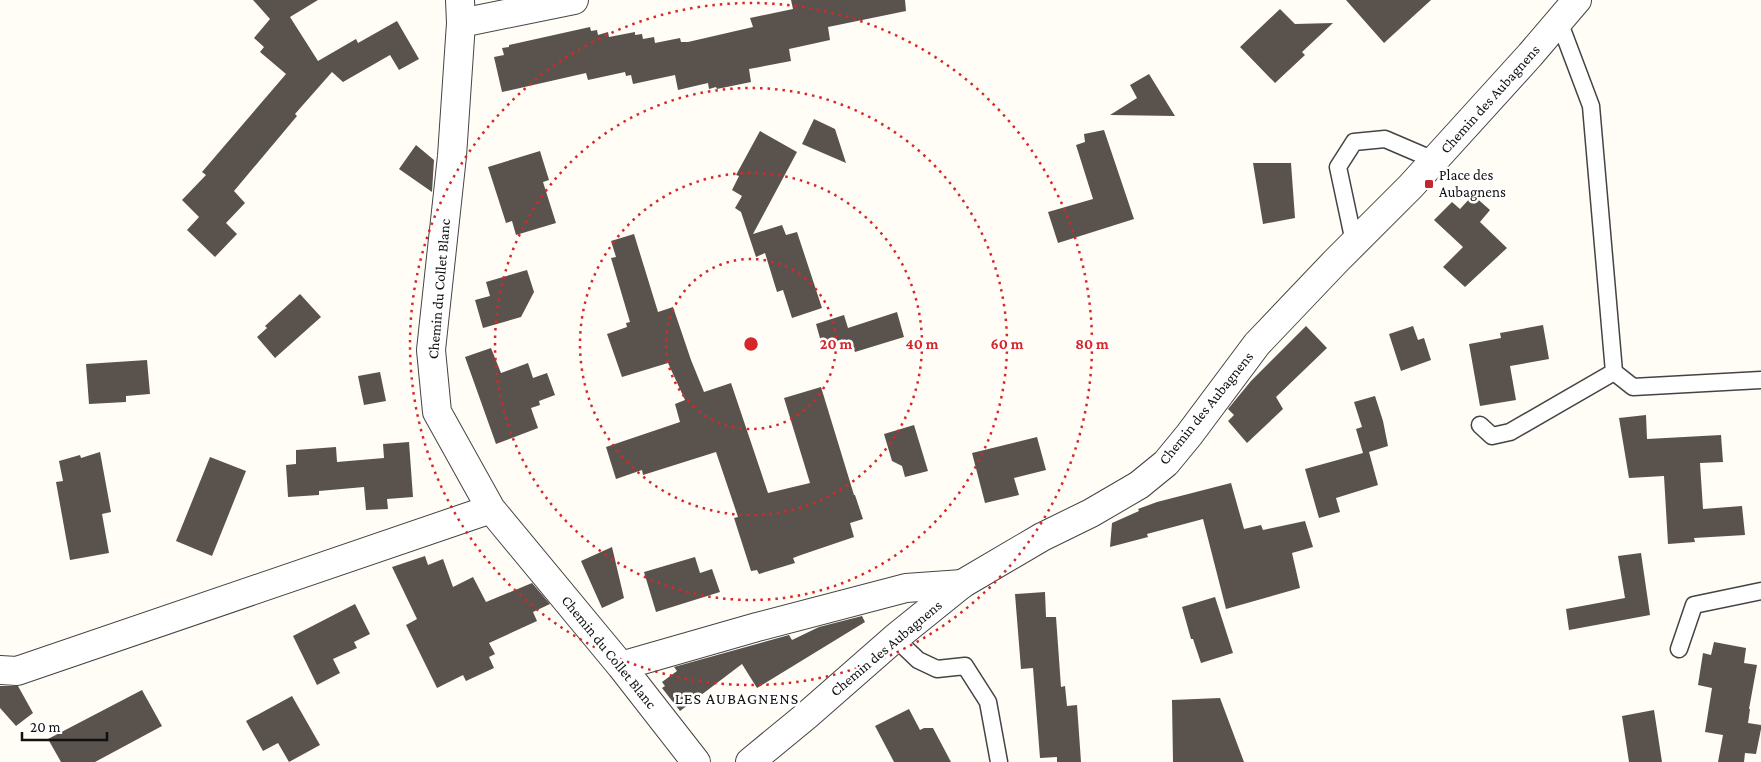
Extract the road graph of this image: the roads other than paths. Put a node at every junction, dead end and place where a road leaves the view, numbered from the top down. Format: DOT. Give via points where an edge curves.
graph roads {
  1 [pos="574,0"];
  2 [pos="1577,0"];
  3 [pos="460,12"];
  4 [pos="1559,21"];
  5 [pos="1434,160"];
  6 [pos="1354,242"];
  7 [pos="1614,372"];
  8 [pos="1761,380"];
  9 [pos="1480,425"];
  10 [pos="491,509"];
  11 [pos="962,584"];
  12 [pos="1761,592"];
  13 [pos="895,638"];
  14 [pos="1679,650"];
  15 [pos="621,666"];
  16 [pos="0,670"];
  17 [pos="696,762"];
  18 [pos="750,762"];
  19 [pos="998,762"];
  1 -- 3 [label="street"];
  2 -- 4 [label="street, Chemin des Aubagnens"];
  3 -- 10 [label="street, Chemin du Collet Blanc" via="451,165 431,350 437,412"];
  4 -- 5 [label="street, Chemin des Aubagnens"];
  4 -- 7 [label="lane" via="1591,106"];
  5 -- 6 [label="street, Chemin des Aubagnens"];
  5 -- 6 [label="lane" via="1385,139 1354,142 1338,167"];
  6 -- 11 [label="street, Chemin des Aubagnens" via="1257,344 1166,463 1092,513 1042,537"];
  7 -- 8 [label="lane" via="1633,388"];
  7 -- 9 [label="lane" via="1510,432 1492,436"];
  10 -- 15 [label="street, Chemin du Collet Blanc"];
  10 -- 16 [label="street" via="17,671"];
  11 -- 13 [label="street, Chemin des Aubagnens"];
  11 -- 15 [label="street" via="906,588"];
  12 -- 14 [label="lane" via="1694,605"];
  13 -- 18 [label="street, Chemin des Aubagnens"];
  13 -- 19 [label="lane" via="918,660 937,669 965,666 988,702"];
  15 -- 17 [label="street, Chemin du Collet Blanc"];
}
